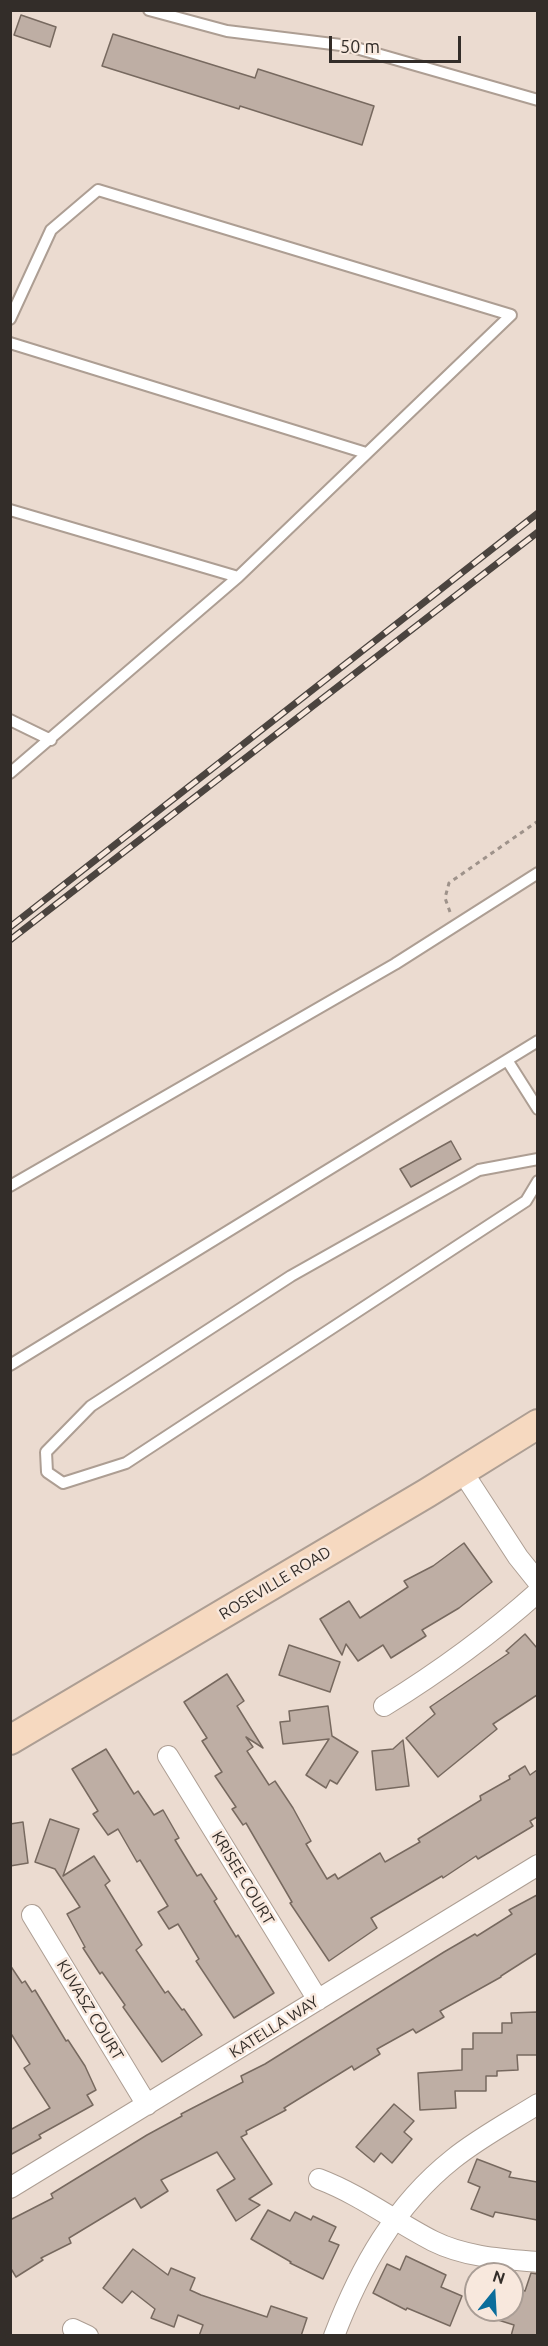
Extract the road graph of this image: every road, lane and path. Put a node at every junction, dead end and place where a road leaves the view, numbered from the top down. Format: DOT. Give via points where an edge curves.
graph roads {
  1 [pos="149,10"];
  2 [pos="537,100"];
  3 [pos="10,319"];
  4 [pos="10,343"];
  5 [pos="366,453"];
  6 [pos="10,510"];
  7 [pos="238,577"];
  8 [pos="10,720"];
  9 [pos="51,740"];
  10 [pos="10,773"];
  11 [pos="537,821"];
  12 [pos="537,873"];
  13 [pos="458,925"];
  14 [pos="537,1041"];
  15 [pos="507,1059"];
  16 [pos="537,1109"];
  17 [pos="537,1159"];
  18 [pos="537,1181"];
  19 [pos="10,1186"];
  20 [pos="10,1365"];
  21 [pos="537,1424"];
  22 [pos="462,1471"];
  23 [pos="537,1582"];
  24 [pos="537,1592"];
  25 [pos="384,1706"];
  26 [pos="10,1740"];
  27 [pos="168,1756"];
  28 [pos="537,1865"];
  29 [pos="32,1915"];
  30 [pos="318,2000"];
  31 [pos="537,2104"];
  32 [pos="147,2105"];
  33 [pos="319,2179"];
  34 [pos="10,2188"];
  35 [pos="395,2218"];
  36 [pos="537,2262"];
  37 [pos="334,2336"];
  1 -- 2 [label="lane" via="227,31 349,46"];
  3 -- 5 [label="lane" via="51,230 98,190 511,315"];
  4 -- 5 [label="lane"];
  5 -- 7 [label="lane"];
  6 -- 7 [label="lane"];
  7 -- 9 [label="lane"];
  8 -- 9 [label="lane"];
  9 -- 10 [label="lane"];
  11 -- 13 [label="path" via="450,883 445,898"];
  12 -- 13 [label="lane"];
  13 -- 19 [label="lane"];
  14 -- 15 [label="lane"];
  15 -- 16 [label="lane"];
  15 -- 20 [label="lane"];
  17 -- 18 [label="lane" via="479,1170 291,1276 91,1406 46,1452 47,1472 63,1483 126,1463 526,1201"];
  21 -- 22 [label="main road, ROSEVILLE ROAD"];
  22 -- 23 [label="street"];
  22 -- 26 [label="main road, ROSEVILLE ROAD"];
  24 -- 25 [label="street" via="476,1644"];
  27 -- 30 [label="street, KRISEE COURT"];
  28 -- 30 [label="street, KATELLA WAY"];
  29 -- 32 [label="street, KUVASZ COURT"];
  30 -- 32 [label="street, KATELLA WAY"];
  31 -- 35 [label="street" via="453,2159"];
  32 -- 34 [label="street, KATELLA WAY"];
  33 -- 35 [label="street" via="346,2189"];
  35 -- 36 [label="street" via="434,2242 460,2251"];
  35 -- 37 [label="street" via="356,2283"];
}
